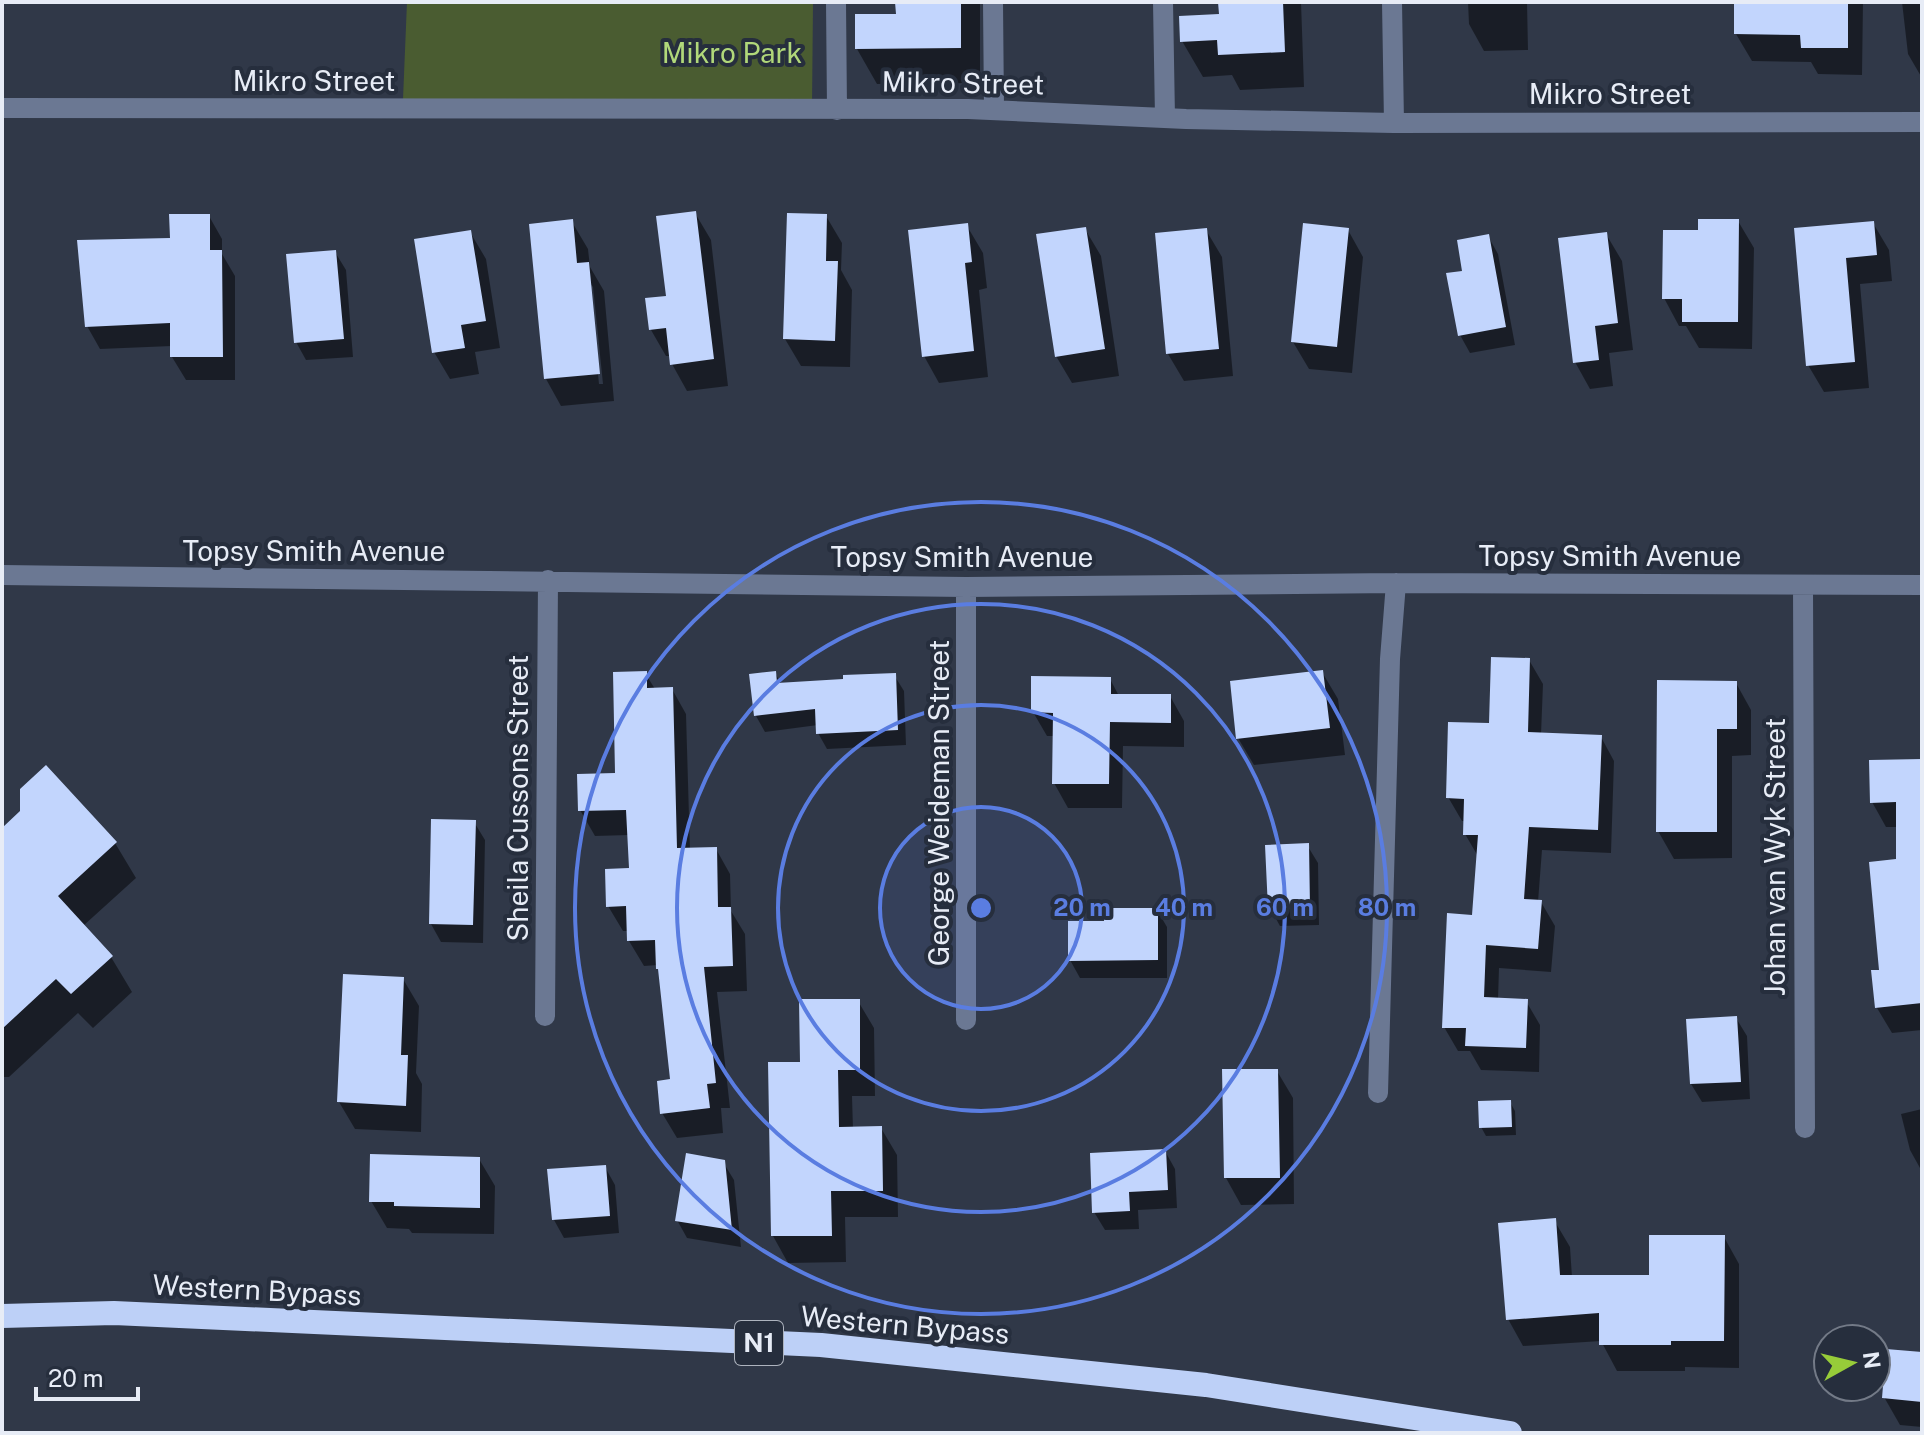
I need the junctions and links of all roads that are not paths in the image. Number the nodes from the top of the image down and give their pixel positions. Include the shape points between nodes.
1 (836, 2) edge
2 (993, 2) edge
3 (1163, 2) edge
4 (1392, 2) edge
5 (2, 108) edge
6 (837, 110) junction
7 (994, 110) junction
8 (1165, 118) junction
9 (1922, 122) edge
10 (1394, 123) junction
11 (2, 575) edge
12 (548, 580) junction
13 (1396, 583) junction
14 (1922, 585) edge
15 (1803, 586) junction
16 (966, 587) junction
17 (545, 1016) dead end
18 (966, 1020) dead end
19 (1378, 1093) dead end
20 (1805, 1128) dead end
21 (2, 1316) edge
22 (1510, 1433) edge

1 - 6 street
2 - 7 street
3 - 8 street
4 - 10 street
5 - 6 street, Mikro Street
6 - 7 street, Mikro Street
7 - 8 street, Mikro Street
8 - 10 street, Mikro Street
9 - 10 street, Mikro Street
11 - 12 street, Topsy Smith Avenue
12 - 16 street, Topsy Smith Avenue
12 - 17 street, Sheila Cussons Street
13 - 15 street, Topsy Smith Avenue
13 - 16 street, Topsy Smith Avenue
13 - 19 street
14 - 15 street, Topsy Smith Avenue
15 - 20 street, Johan van Wyk Street
16 - 18 street, George Weideman Street
21 - 22 highway, Western Bypass / N1 via 114,1313 821,1345 1206,1385

